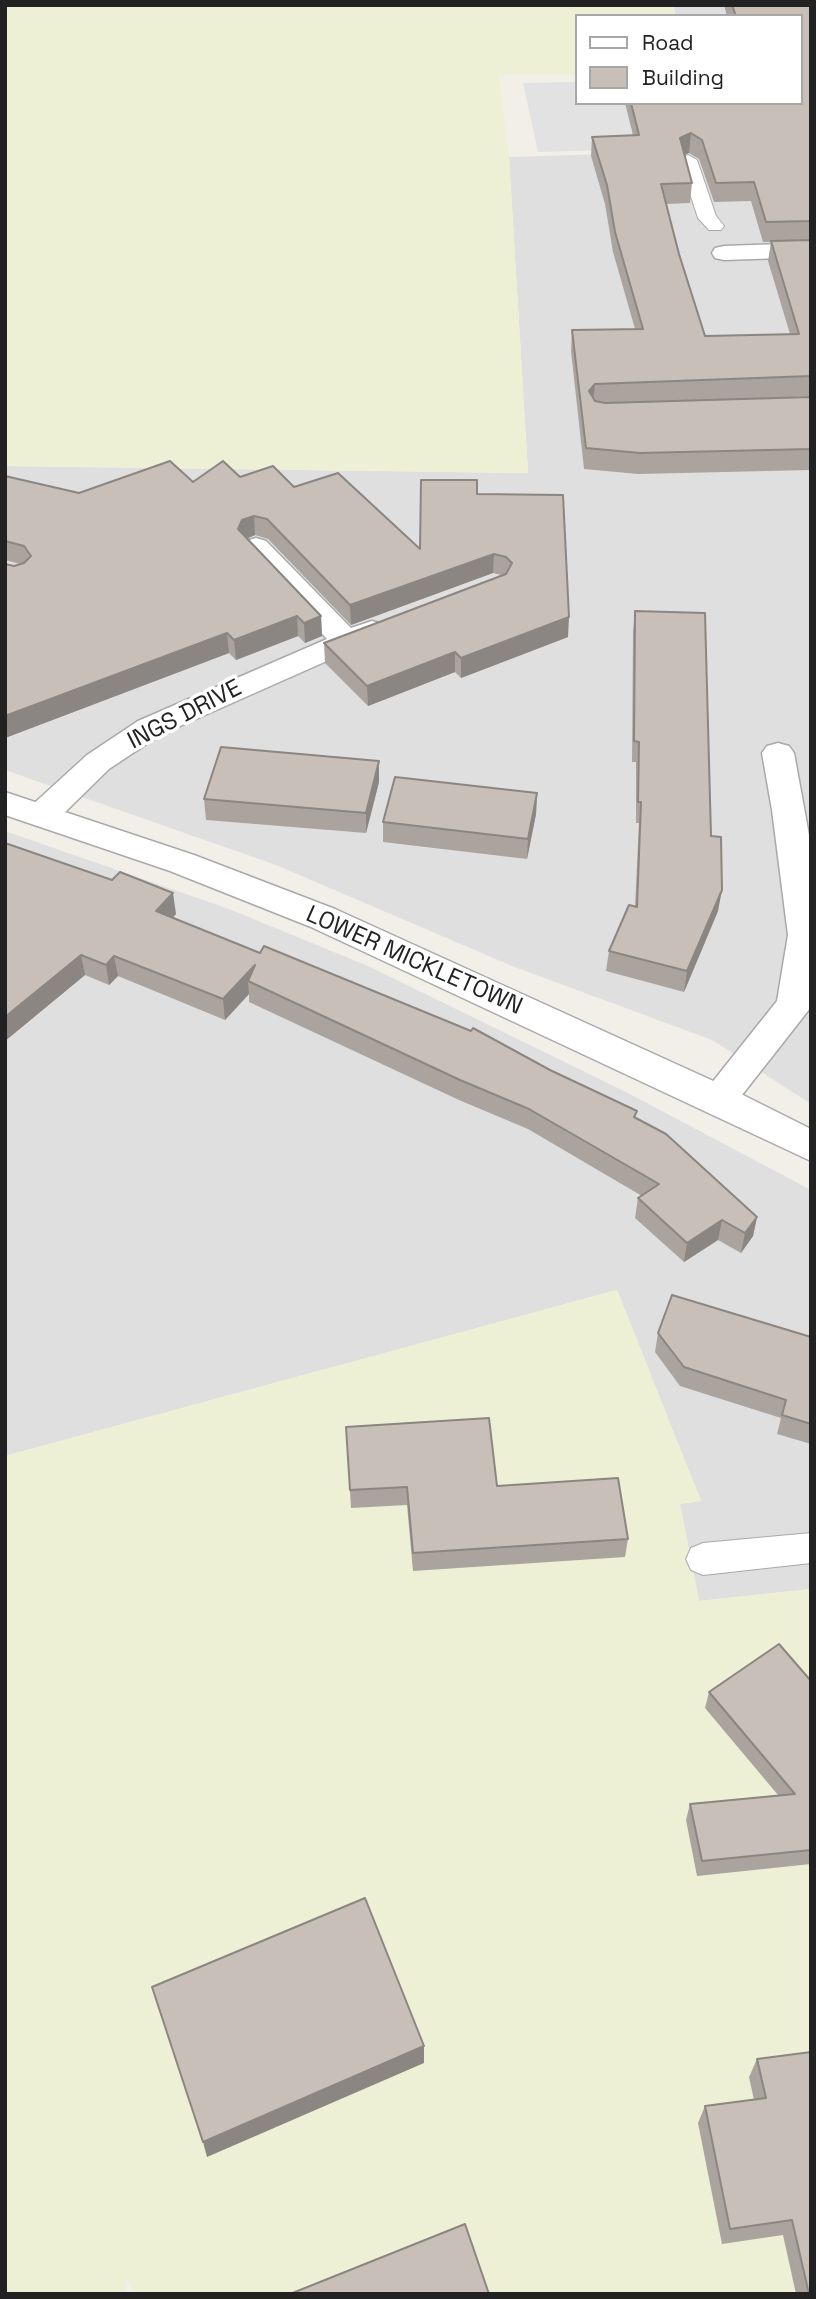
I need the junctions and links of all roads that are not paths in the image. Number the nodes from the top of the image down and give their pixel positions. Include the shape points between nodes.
1 (688, 160) edge
2 (715, 226) joint
3 (811, 250) edge
4 (256, 547) edge
5 (395, 622) edge
6 (345, 640) junction
7 (778, 753) dead end
8 (5, 803) edge
9 (800, 810) edge
10 (42, 816) junction
11 (718, 1099) junction
12 (811, 1146) edge
13 (811, 1548) edge
14 (703, 1559) dead end

1 - 2 lane via 707,218
2 - 3 street via 728,263
4 - 6 street
5 - 6 street, INGS DRIVE
6 - 10 street, INGS DRIVE via 149,728 98,762
7 - 9 street
8 - 10 street, LOWER MICKLETOWN
9 - 11 street via 806,935 794,1004
10 - 11 street, LOWER MICKLETOWN via 323,918
11 - 12 street, LOWER MICKLETOWN
13 - 14 lane

